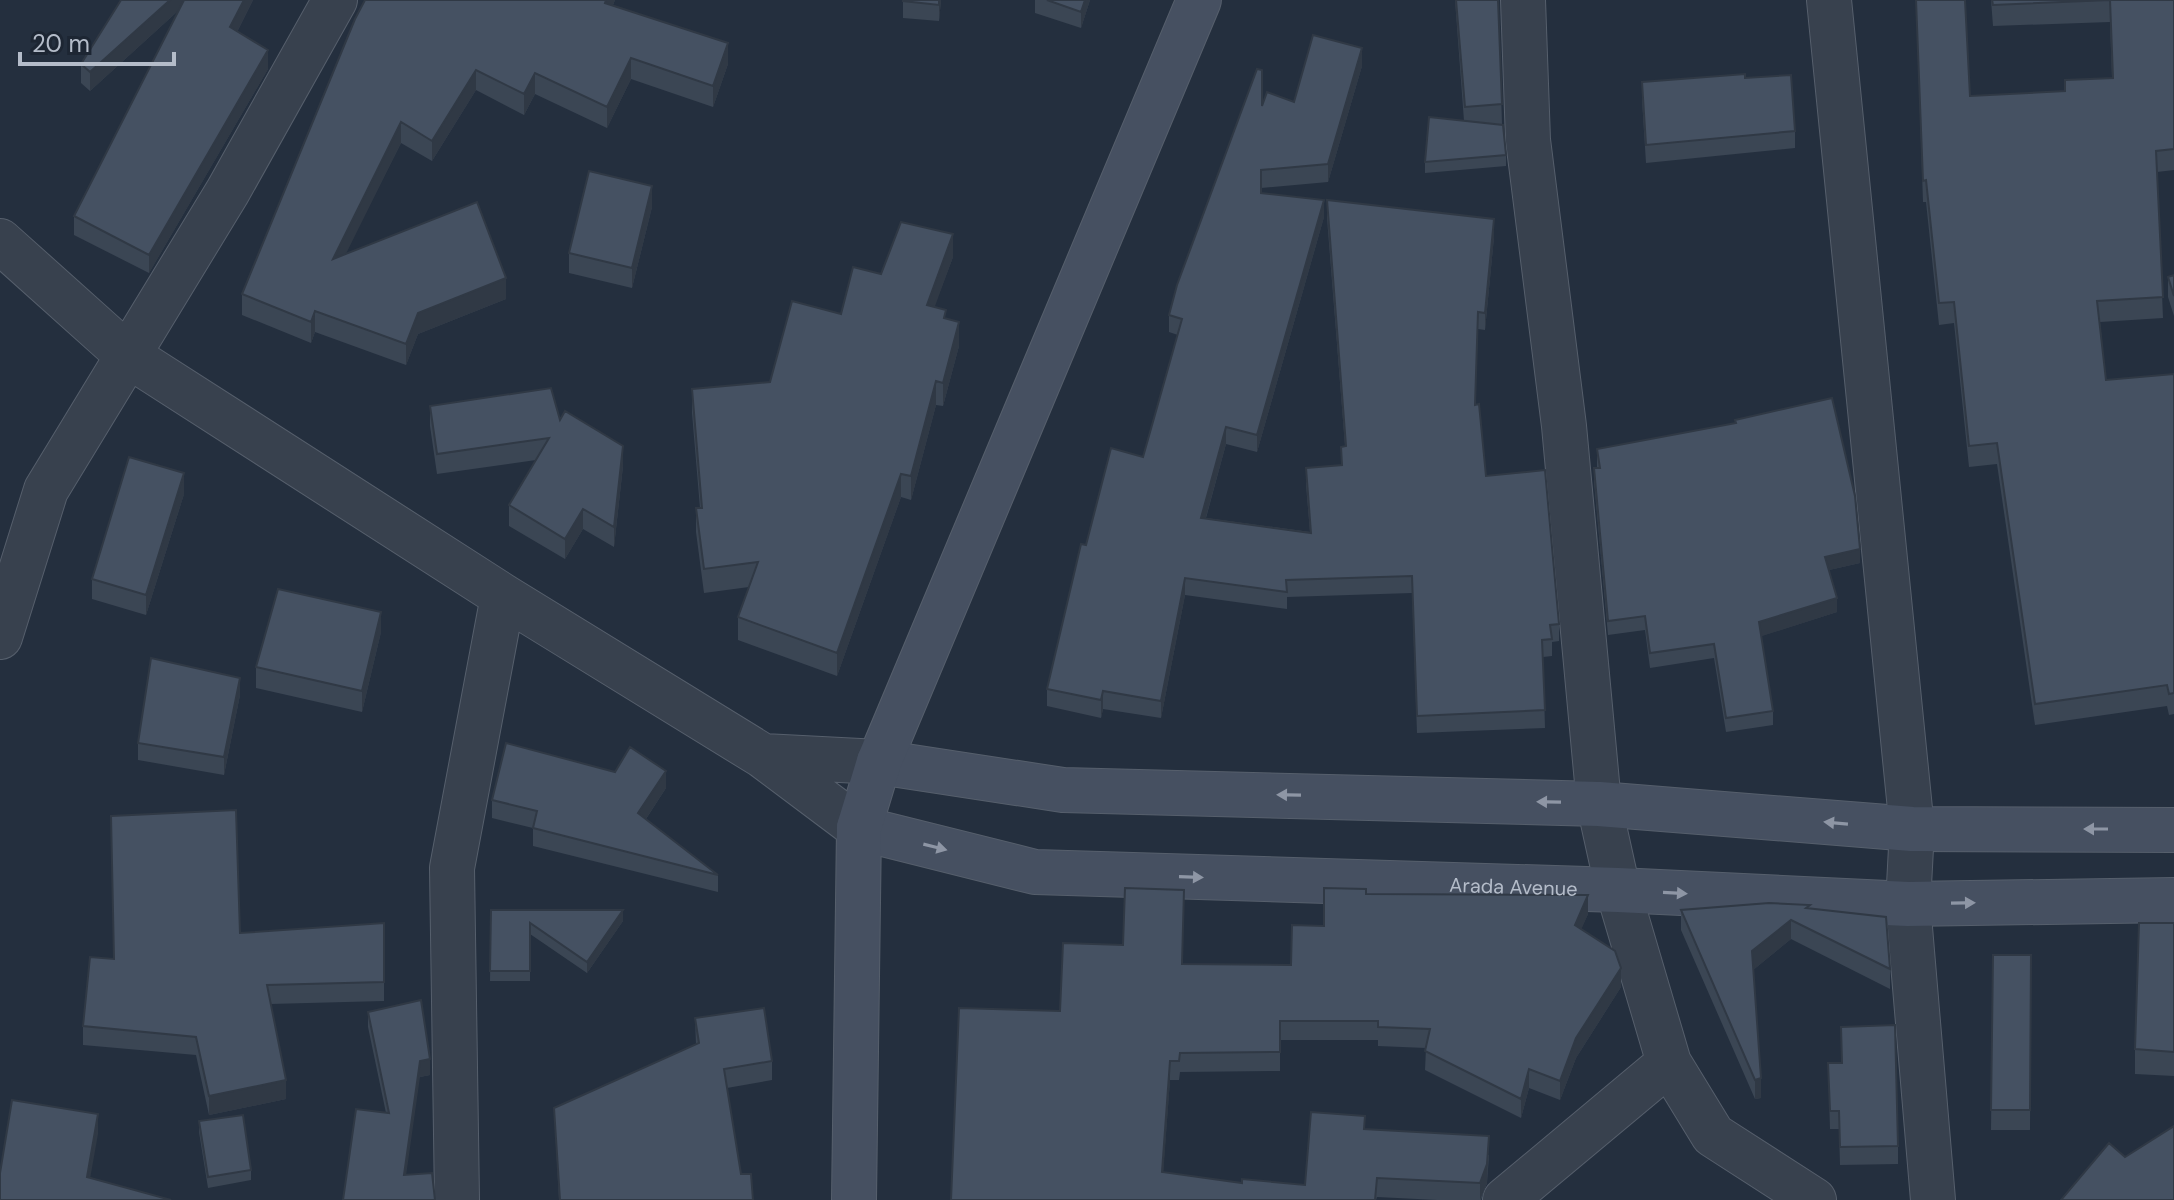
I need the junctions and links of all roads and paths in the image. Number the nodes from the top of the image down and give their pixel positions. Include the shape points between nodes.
1 (335, 0) edge
2 (1199, 0) edge
3 (1523, 0) edge
4 (1829, 0) edge
5 (0, 241) edge
6 (126, 354) junction
7 (503, 596) junction
8 (0, 637) edge
9 (763, 756) junction
10 (879, 762) junction
11 (1599, 804) junction
12 (859, 828) junction
13 (1912, 829) junction
14 (2174, 830) edge
15 (1618, 890) junction
16 (2174, 900) edge
17 (1908, 904) junction
18 (1669, 1063) junction
19 (457, 1200) edge
20 (854, 1200) edge
21 (1505, 1200) edge
22 (1814, 1200) edge
23 (1933, 1200) edge

1 - 6 street via 228,191
2 - 10 main road
3 - 11 street via 1528,140 1564,426
4 - 13 street
5 - 6 street
6 - 7 street
6 - 8 street via 46,490
7 - 9 street
7 - 19 street via 452,868
9 - 10 street
9 - 12 street
11 -> 10 main road via 1063,790
10 - 12 main road
13 -> 11 main road
11 - 15 street
12 -> 15 main road, Arada Avenue via 1035,872
12 - 20 main road
14 -> 13 main road
13 - 17 street
15 -> 17 main road, Arada Avenue
15 - 18 street
17 -> 16 main road, Arada Avenue
17 - 23 street
18 - 21 street
18 - 22 street via 1713,1135

